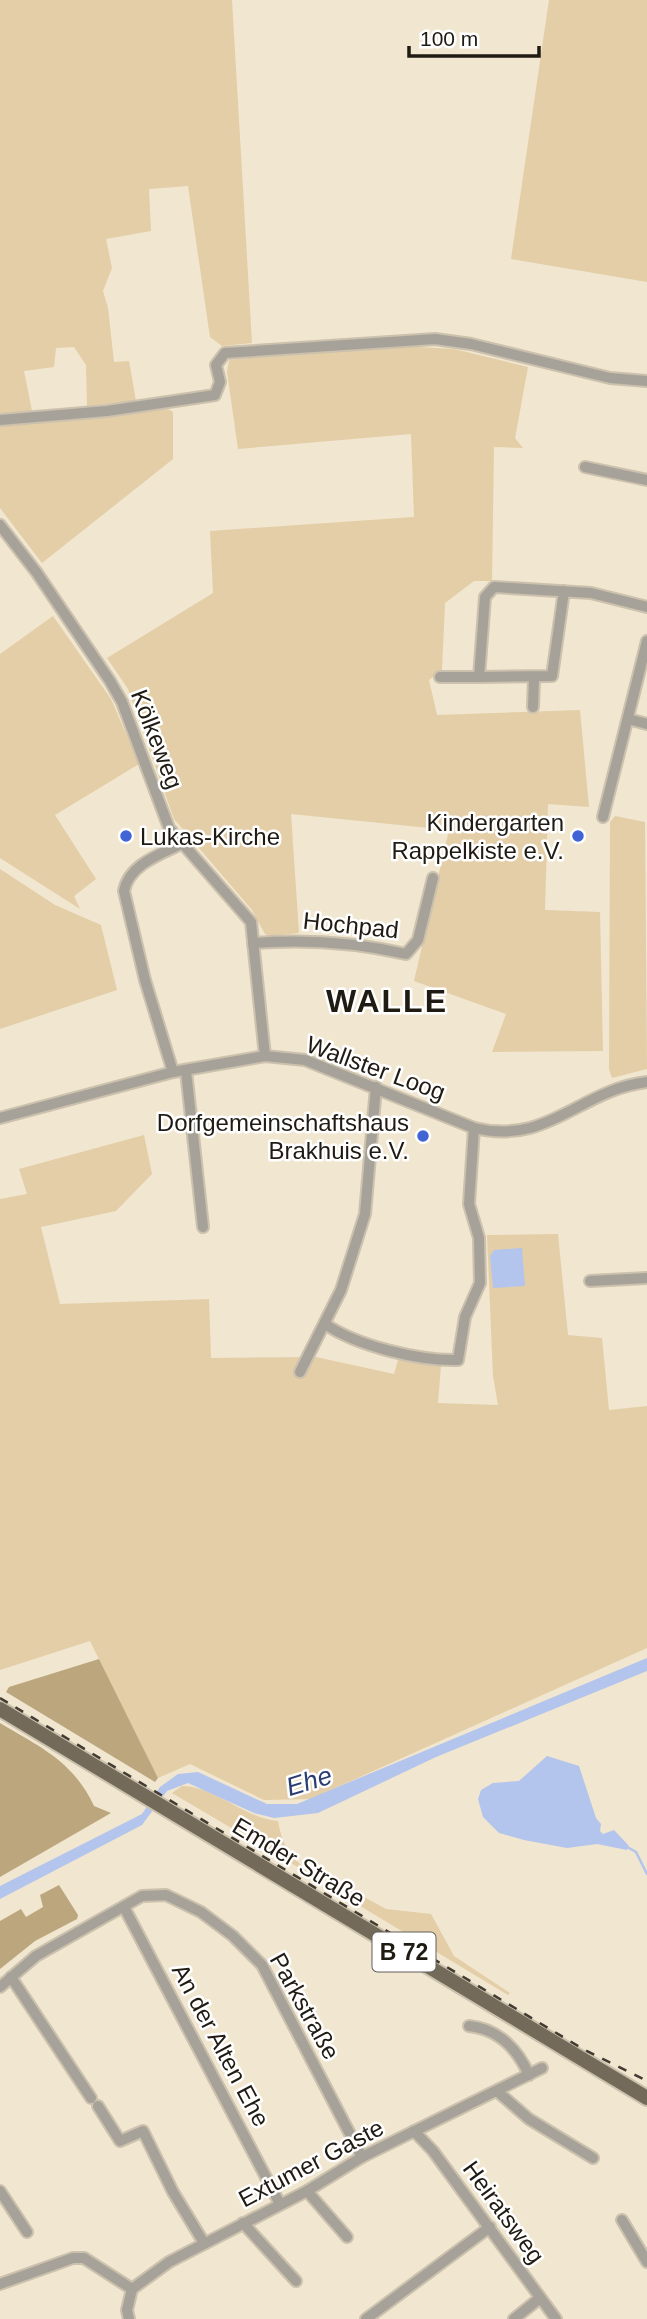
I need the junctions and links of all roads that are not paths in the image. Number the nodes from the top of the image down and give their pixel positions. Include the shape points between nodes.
1 (647, 381) edge
2 (0, 420) edge
3 (585, 467) dead end
4 (647, 480) edge
5 (0, 525) edge
6 (564, 591) junction
7 (647, 607) edge
8 (647, 641) edge
9 (440, 677) dead end
10 (479, 677) junction
11 (534, 679) junction
12 (533, 706) dead end
13 (628, 719) junction
14 (647, 724) edge
15 (603, 817) dead end
16 (183, 843) junction
17 (433, 878) dead end
18 (253, 943) junction
19 (265, 1056) junction
20 (173, 1072) junction
21 (186, 1072) junction
22 (647, 1082) edge
23 (376, 1087) junction
24 (0, 1118) edge
25 (474, 1128) junction
26 (203, 1227) dead end
27 (647, 1278) edge
28 (590, 1281) dead end
29 (325, 1324) junction
30 (300, 1372) dead end
31 (0, 1709) edge
32 (124, 1907) junction
33 (11, 1977) junction
34 (0, 1987) edge
35 (469, 2026) dead end
36 (542, 2068) dead end
37 (529, 2075) junction
38 (498, 2092) junction
39 (647, 2098) edge
40 (414, 2131) junction
41 (362, 2158) junction
42 (593, 2158) dead end
43 (0, 2191) edge
44 (307, 2191) junction
45 (280, 2204) junction
46 (622, 2220) dead end
47 (243, 2223) junction
48 (490, 2227) junction
49 (27, 2232) dead end
50 (347, 2237) dead end
51 (204, 2243) junction
52 (647, 2262) edge
53 (296, 2281) dead end
54 (0, 2284) edge
55 (132, 2289) junction
56 (540, 2298) junction
57 (129, 2319) edge
58 (366, 2319) edge
59 (514, 2319) edge
60 (556, 2319) edge

1 - 2 street via 575,370 471,344 403,339 225,353 216,365 220,382 215,394 107,411
3 - 4 street
5 - 16 street, Kölkeweg via 110,681 169,828
6 - 7 street
6 - 10 street via 499,586 486,593
6 - 11 street via 554,673 550,678
8 - 13 street
9 - 10 street
10 - 11 street
11 - 12 street
13 - 14 street
13 - 15 street
16 - 18 street, Kölkeweg via 251,922
16 - 20 street via 145,862 128,876 124,891
17 - 18 street, Hochpad via 418,940 406,954 366,944 304,939
18 - 19 street, Kölkeweg
19 - 21 street, Wallster Loog
19 - 23 street, Wallster Loog via 304,1060
20 - 21 street, Wallster Loog
20 - 24 street, Wallster Loog
21 - 26 street
22 - 25 street, Wallster Loog via 600,1096 535,1129 495,1133
23 - 25 street, Wallster Loog
23 - 29 street via 365,1214
25 - 29 street via 469,1204 479,1238 480,1283 465,1317 458,1360 393,1353 351,1339
27 - 28 street
29 - 30 street
31 - 39 main road, Emder Straße / B 72
32 - 33 street, Parkstraße via 36,1956
32 - 41 street, Parkstraße via 142,1896 166,1895 201,1912 262,1965
32 - 45 street, An der Alten Ehe
33 - 34 street, Parkstraße
33 - 51 street via 120,2141 143,2132
35 - 37 street via 480,2027 518,2050
36 - 37 street, Extumer Gaste
37 - 38 street, Extumer Gaste
38 - 40 street, Extumer Gaste
38 - 42 street via 529,2119
40 - 41 street, Extumer Gaste
40 - 48 street, Heiratsweg
41 - 44 street, Extumer Gaste
43 - 49 street
44 - 45 street, Extumer Gaste
44 - 50 street
45 - 47 street, Extumer Gaste
46 - 52 street
47 - 51 street, Extumer Gaste
47 - 53 street
48 - 56 street, Heiratsweg
48 - 58 street
51 - 55 street, Extumer Gaste
54 - 55 street via 83,2258
55 - 57 street
56 - 59 street
56 - 60 street, Heiratsweg

